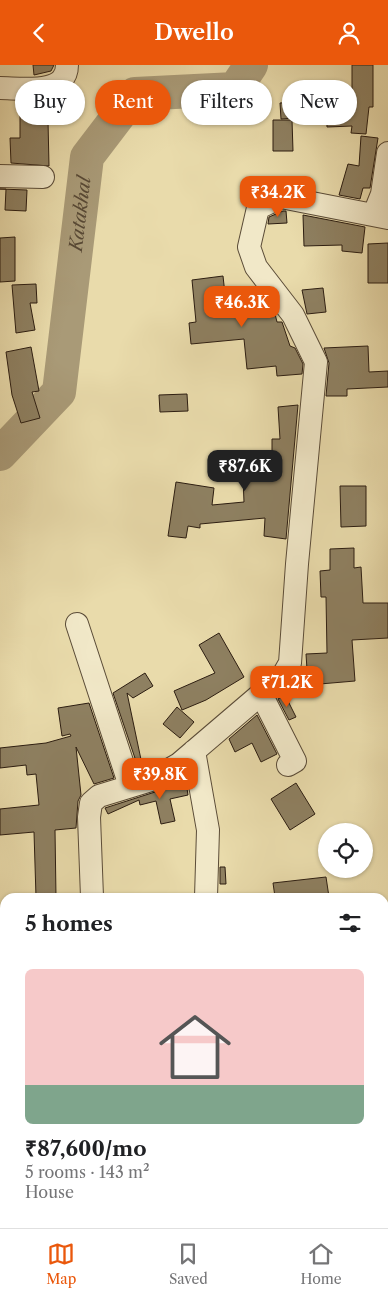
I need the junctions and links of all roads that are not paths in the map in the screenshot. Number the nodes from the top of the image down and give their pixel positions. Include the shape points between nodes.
1 (67, 65) edge
2 (0, 88) edge
3 (388, 153) edge
4 (0, 175) edge
5 (43, 177) dead end
6 (381, 216) edge
7 (77, 624) dead end
8 (261, 694) junction
9 (194, 751) junction
10 (288, 765) dead end
11 (130, 787) junction
12 (92, 893) edge
13 (206, 893) edge

1 - 2 street via 62,81 53,86
3 - 6 street
4 - 5 street
6 - 8 street via 281,197 258,208 249,247 256,267 293,315 316,362 290,663 278,684
7 - 11 street
8 - 9 street
8 - 10 street via 295,761
9 - 11 street via 150,780
9 - 13 street via 208,830
11 - 12 street via 100,796 92,803 89,817

